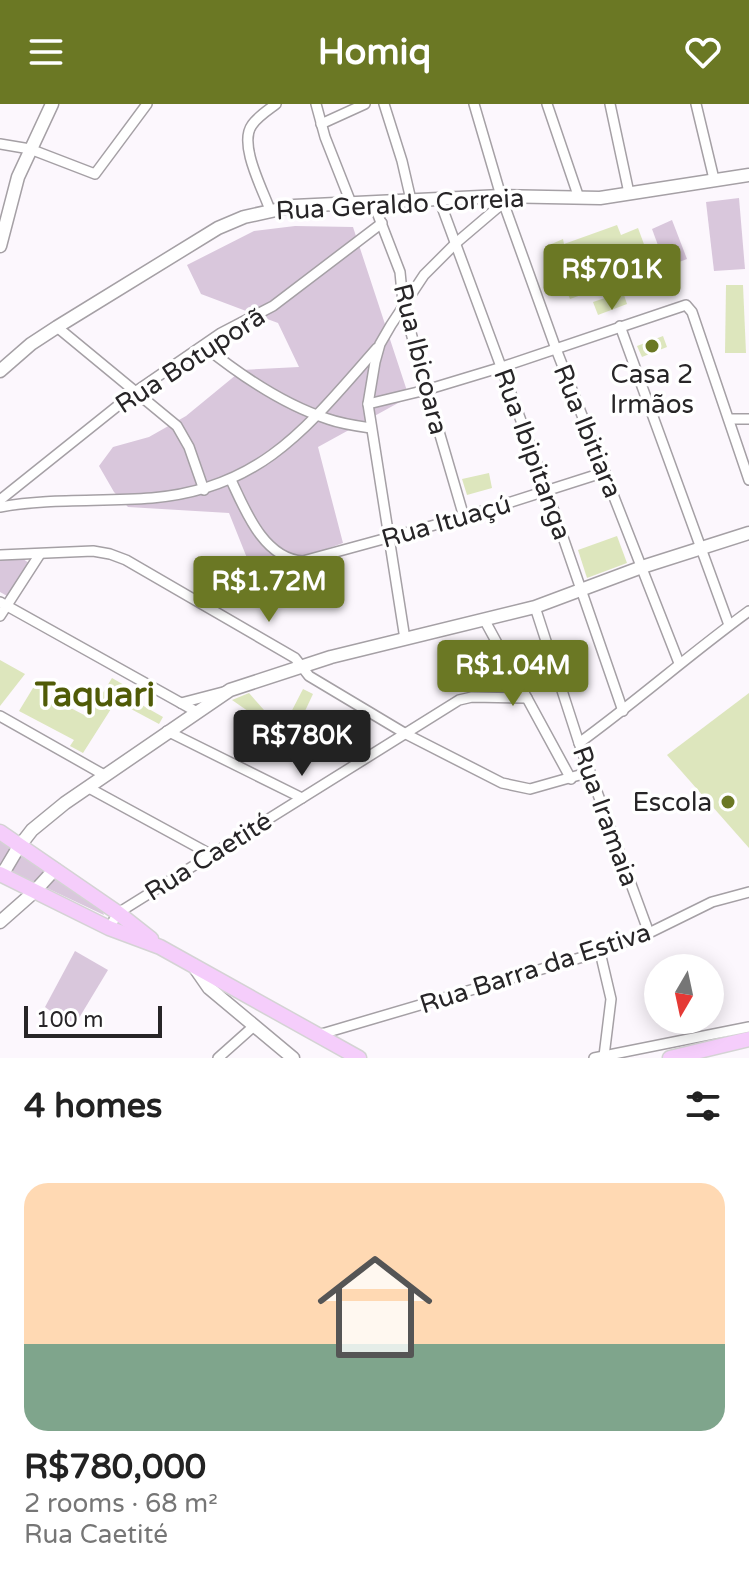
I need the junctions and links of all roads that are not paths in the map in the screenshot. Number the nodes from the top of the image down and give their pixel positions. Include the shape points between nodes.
1 (52, 104) edge
2 (147, 104) edge
3 (316, 104) edge
4 (365, 104) edge
5 (384, 104) edge
6 (474, 104) edge
7 (547, 104) edge
8 (610, 104) edge
9 (696, 104) edge
10 (269, 106) edge
11 (321, 124) junction
12 (0, 144) edge
13 (30, 149) junction
14 (749, 175) edge
15 (714, 179) junction
16 (629, 193) junction
17 (579, 198) junction
18 (439, 199) junction
19 (411, 200) junction
20 (502, 200) junction
21 (373, 202) junction
22 (351, 203) junction
23 (270, 210) junction
24 (382, 223) junction
25 (1, 242) edge
26 (456, 243) junction
27 (403, 303) junction
28 (620, 326) junction
29 (57, 327) junction
30 (380, 344) junction
31 (204, 346) junction
32 (556, 349) junction
33 (502, 367) junction
34 (0, 371) edge
35 (426, 390) junction
36 (135, 392) junction
37 (368, 404) junction
38 (317, 416) junction
39 (730, 419) junction
40 (749, 419) edge
41 (371, 428) junction
42 (605, 472) junction
43 (231, 480) junction
44 (749, 480) edge
45 (204, 490) junction
46 (547, 491) junction
47 (0, 500) edge
48 (0, 507) edge
49 (464, 517) junction
50 (749, 533) edge
51 (389, 538) junction
52 (702, 549) junction
53 (40, 554) junction
54 (0, 555) edge
55 (642, 567) junction
56 (581, 589) junction
57 (3, 604) edge
58 (535, 607) junction
59 (749, 611) edge
60 (0, 616) edge
61 (485, 621) junction
62 (729, 625) junction
63 (405, 639) junction
64 (679, 663) junction
65 (302, 666) junction
66 (230, 690) junction
67 (527, 698) junction
68 (181, 703) junction
69 (623, 711) junction
70 (197, 712) junction
71 (0, 716) edge
72 (167, 731) junction
73 (406, 734) junction
74 (579, 743) junction
75 (590, 772) junction
76 (106, 776) junction
77 (571, 779) junction
78 (89, 788) junction
79 (302, 798) junction
80 (0, 832) edge
81 (20, 844) junction
82 (210, 854) junction
83 (55, 869) junction
84 (1, 874) edge
85 (34, 892) junction
86 (749, 892) edge
87 (118, 913) junction
88 (0, 922) edge
89 (109, 928) junction
90 (649, 933) junction
91 (160, 947) junction
92 (600, 952) junction
93 (193, 965) junction
94 (255, 1025) junction
95 (749, 1027) edge
96 (318, 1035) junction
97 (749, 1039) edge
98 (599, 1057) edge
99 (218, 1058) edge
100 (293, 1058) edge
101 (359, 1058) edge
102 (670, 1058) edge

1 - 13 street
2 - 13 street via 95,174
3 - 11 street
4 - 11 street
5 - 19 street
6 - 20 street, Rua Ibitiara
7 - 17 street
8 - 16 street
9 - 15 street
10 - 23 street via 253,122 247,139
11 - 22 street
12 - 13 street
13 - 25 street
14 - 15 street, Rua Geraldo Correia
15 - 16 street, Rua Geraldo Correia
16 - 17 street, Rua Geraldo Correia
17 - 20 street, Rua Geraldo Correia
18 - 19 street, Rua Geraldo Correia
18 - 20 street, Rua Geraldo Correia
18 - 26 street, Rua Ibipitanga
19 - 21 street, Rua Geraldo Correia
20 - 26 street
20 - 32 street, Rua Ibitiara
21 - 22 street, Rua Geraldo Correia
21 - 24 street, Rua Ibicoara
22 - 23 street, Rua Geraldo Correia
23 - 29 street, Rua Geraldo Correia via 218,228
24 - 27 street, Rua Ibicoara via 400,272
24 - 31 street, Rua Botuporã via 273,306
26 - 27 street
26 - 33 street, Rua Ibipitanga
27 - 30 street
27 - 35 street, Rua Ibicoara
28 - 32 street
28 - 39 street via 678,306 690,307
28 - 52 street
29 - 34 street, Rua Geraldo Correia
29 - 36 street
30 - 37 street
30 - 38 street
31 - 36 street, Rua Botuporã
31 - 38 street
32 - 33 street
32 - 42 street, Rua Ibitiara
33 - 35 street
33 - 46 street, Rua Ibipitanga
35 - 37 street
35 - 49 street, Rua Ibicoara
36 - 45 street via 177,426
36 - 47 street, Rua Botuporã
37 - 41 street
38 - 41 street
38 - 43 street via 277,453
39 - 40 street
39 - 44 street
41 - 51 street
42 - 46 street, Rua Ituaçú
42 - 55 street, Rua Ibitiara
43 - 45 street
43 - 51 street, Rua Ituaçú via 257,530 288,558 310,560
45 - 48 street
46 - 49 street, Rua Ituaçú
46 - 56 street, Rua Ibipitanga
49 - 51 street, Rua Ituaçú
50 - 52 street
51 - 63 street
52 - 55 street
52 - 62 street
53 - 54 street
53 - 57 street
53 - 65 street via 93,551 126,560
55 - 56 street
55 - 64 street, Rua Ibitiara
56 - 58 street
56 - 69 street, Rua Ibipitanga
57 - 60 street
57 - 68 street
58 - 61 street
58 - 74 street, Rua Iramaia
59 - 62 street
61 - 63 street
61 - 67 street
62 - 64 street
63 - 65 street
64 - 69 street
65 - 66 street
65 - 73 street via 309,676
66 - 68 street
66 - 70 street
67 - 73 street, Rua Caetité via 459,700
67 - 77 street
68 - 70 street
69 - 74 street
70 - 72 street
71 - 76 street
72 - 76 street
72 - 79 street
73 - 77 street via 514,788
73 - 79 street, Rua Caetité
74 - 75 street, Rua Iramaia
75 - 77 street
75 - 90 street, Rua Iramaia
76 - 78 street
78 - 81 street
78 - 82 street
79 - 82 street, Rua Caetité
80 - 81 main road
81 - 83 main road
81 - 84 street
82 - 87 street, Rua Caetité
83 - 85 street
83 - 87 main road
84 - 85 main road
85 - 88 street
85 - 89 main road
86 - 90 street, Rua Barra da Estiva via 712,902
87 - 89 street, Rua Caetité
87 - 91 main road
89 - 91 main road
90 - 92 street, Rua Barra da Estiva
91 - 93 main road
92 - 96 street, Rua Barra da Estiva
92 - 98 street via 611,999
93 - 94 street via 209,988
93 - 96 main road
94 - 99 street
94 - 100 street
95 - 98 street
96 - 101 main road
97 - 102 main road

